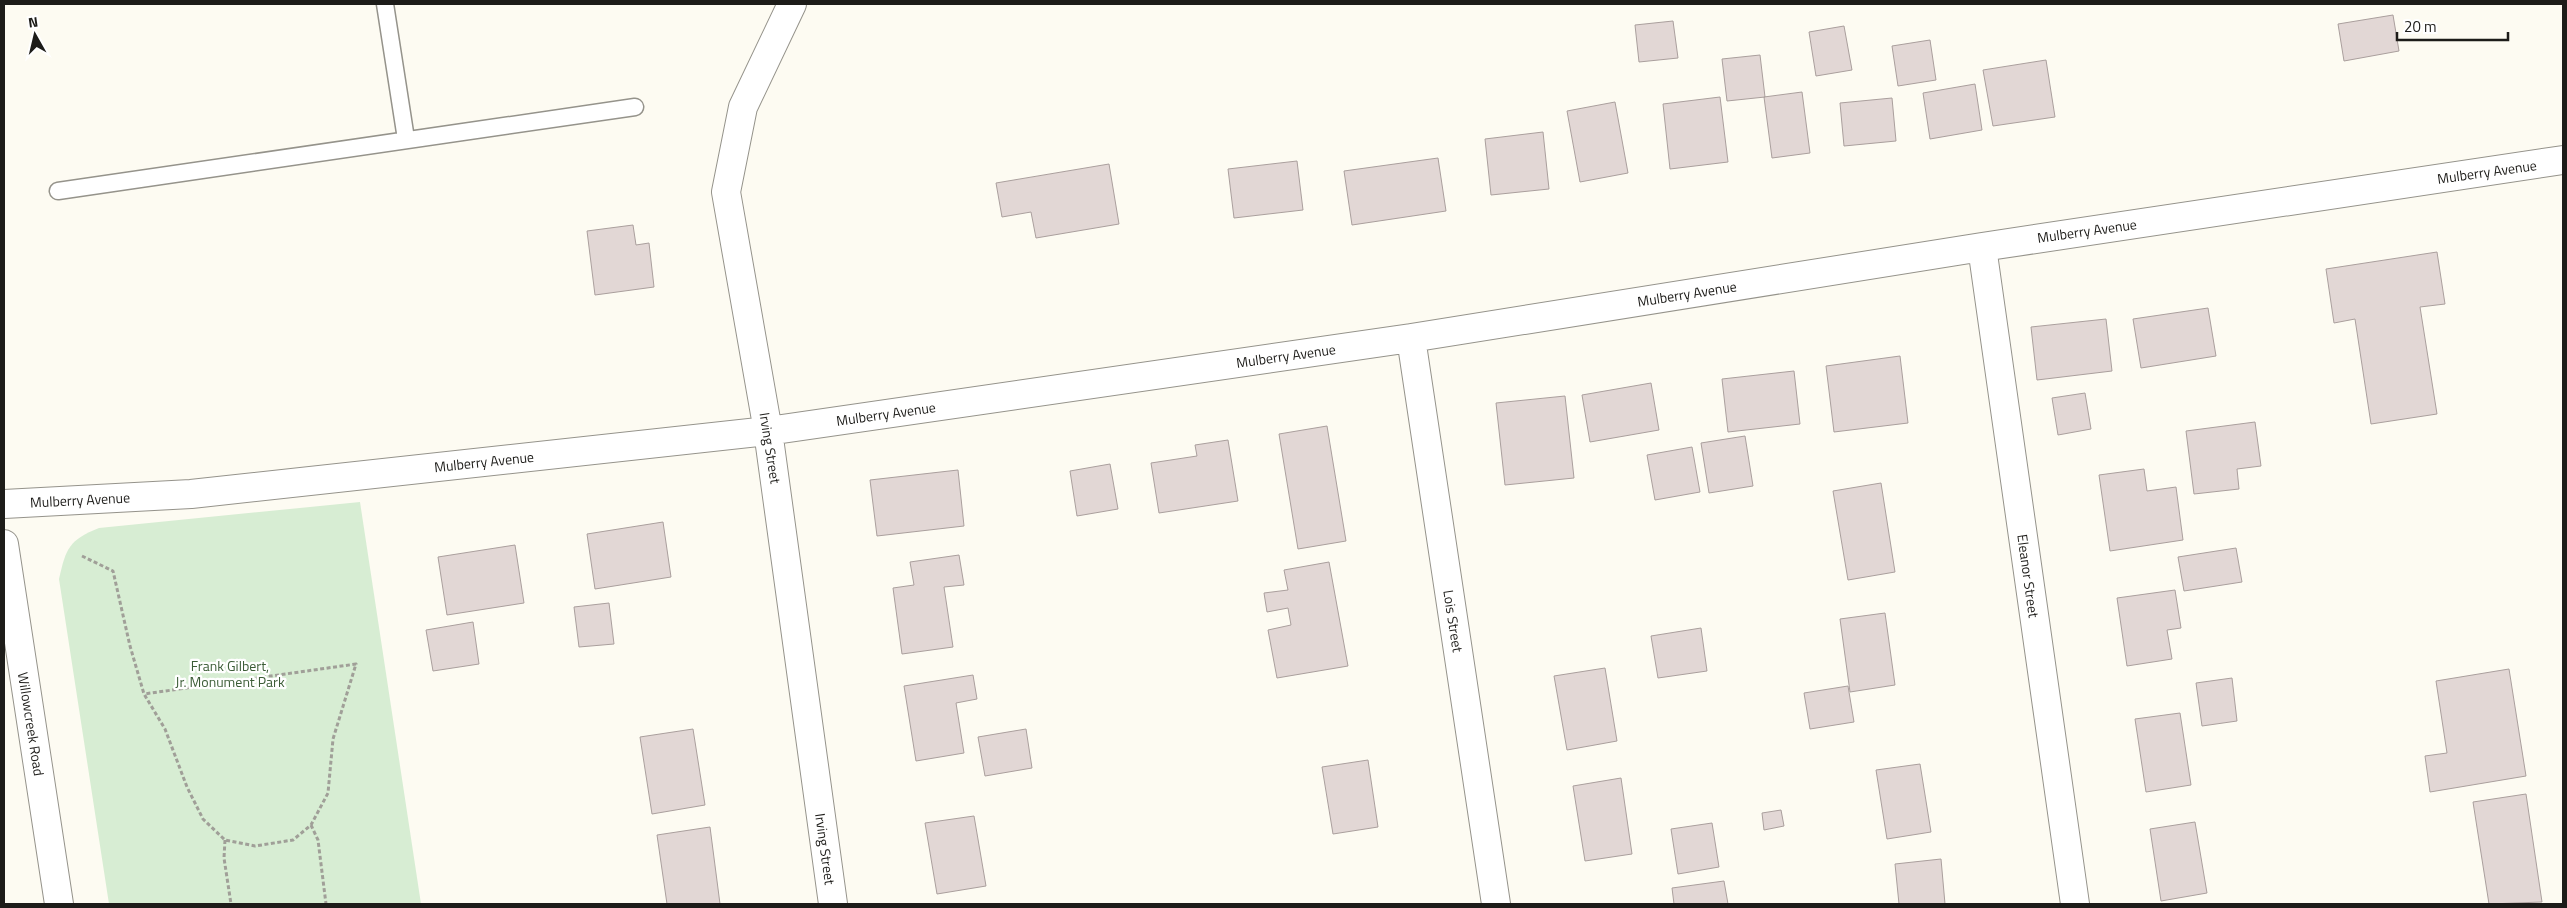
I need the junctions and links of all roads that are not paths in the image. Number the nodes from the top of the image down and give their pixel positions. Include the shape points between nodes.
1 (385, 4) edge
2 (792, 4) edge
3 (635, 107) dead end
4 (406, 140) junction
5 (2563, 160) edge
6 (58, 191) dead end
7 (1982, 247) junction
8 (1411, 338) junction
9 (768, 431) junction
10 (4, 504) edge
11 (4, 544) edge
12 (59, 904) edge
13 (833, 904) edge
14 (1496, 904) edge
15 (2075, 904) edge

1 - 4 lane
2 - 9 street, Irving Street via 743,107 726,192
3 - 4 lane
4 - 6 lane
5 - 7 street, Mulberry Avenue
7 - 8 street, Mulberry Avenue
7 - 15 street, Eleanor Street
8 - 9 street, Mulberry Avenue
8 - 14 street, Lois Street
9 - 10 street, Mulberry Avenue via 191,494
9 - 13 street, Irving Street
11 - 12 street, Willowcreek Road

